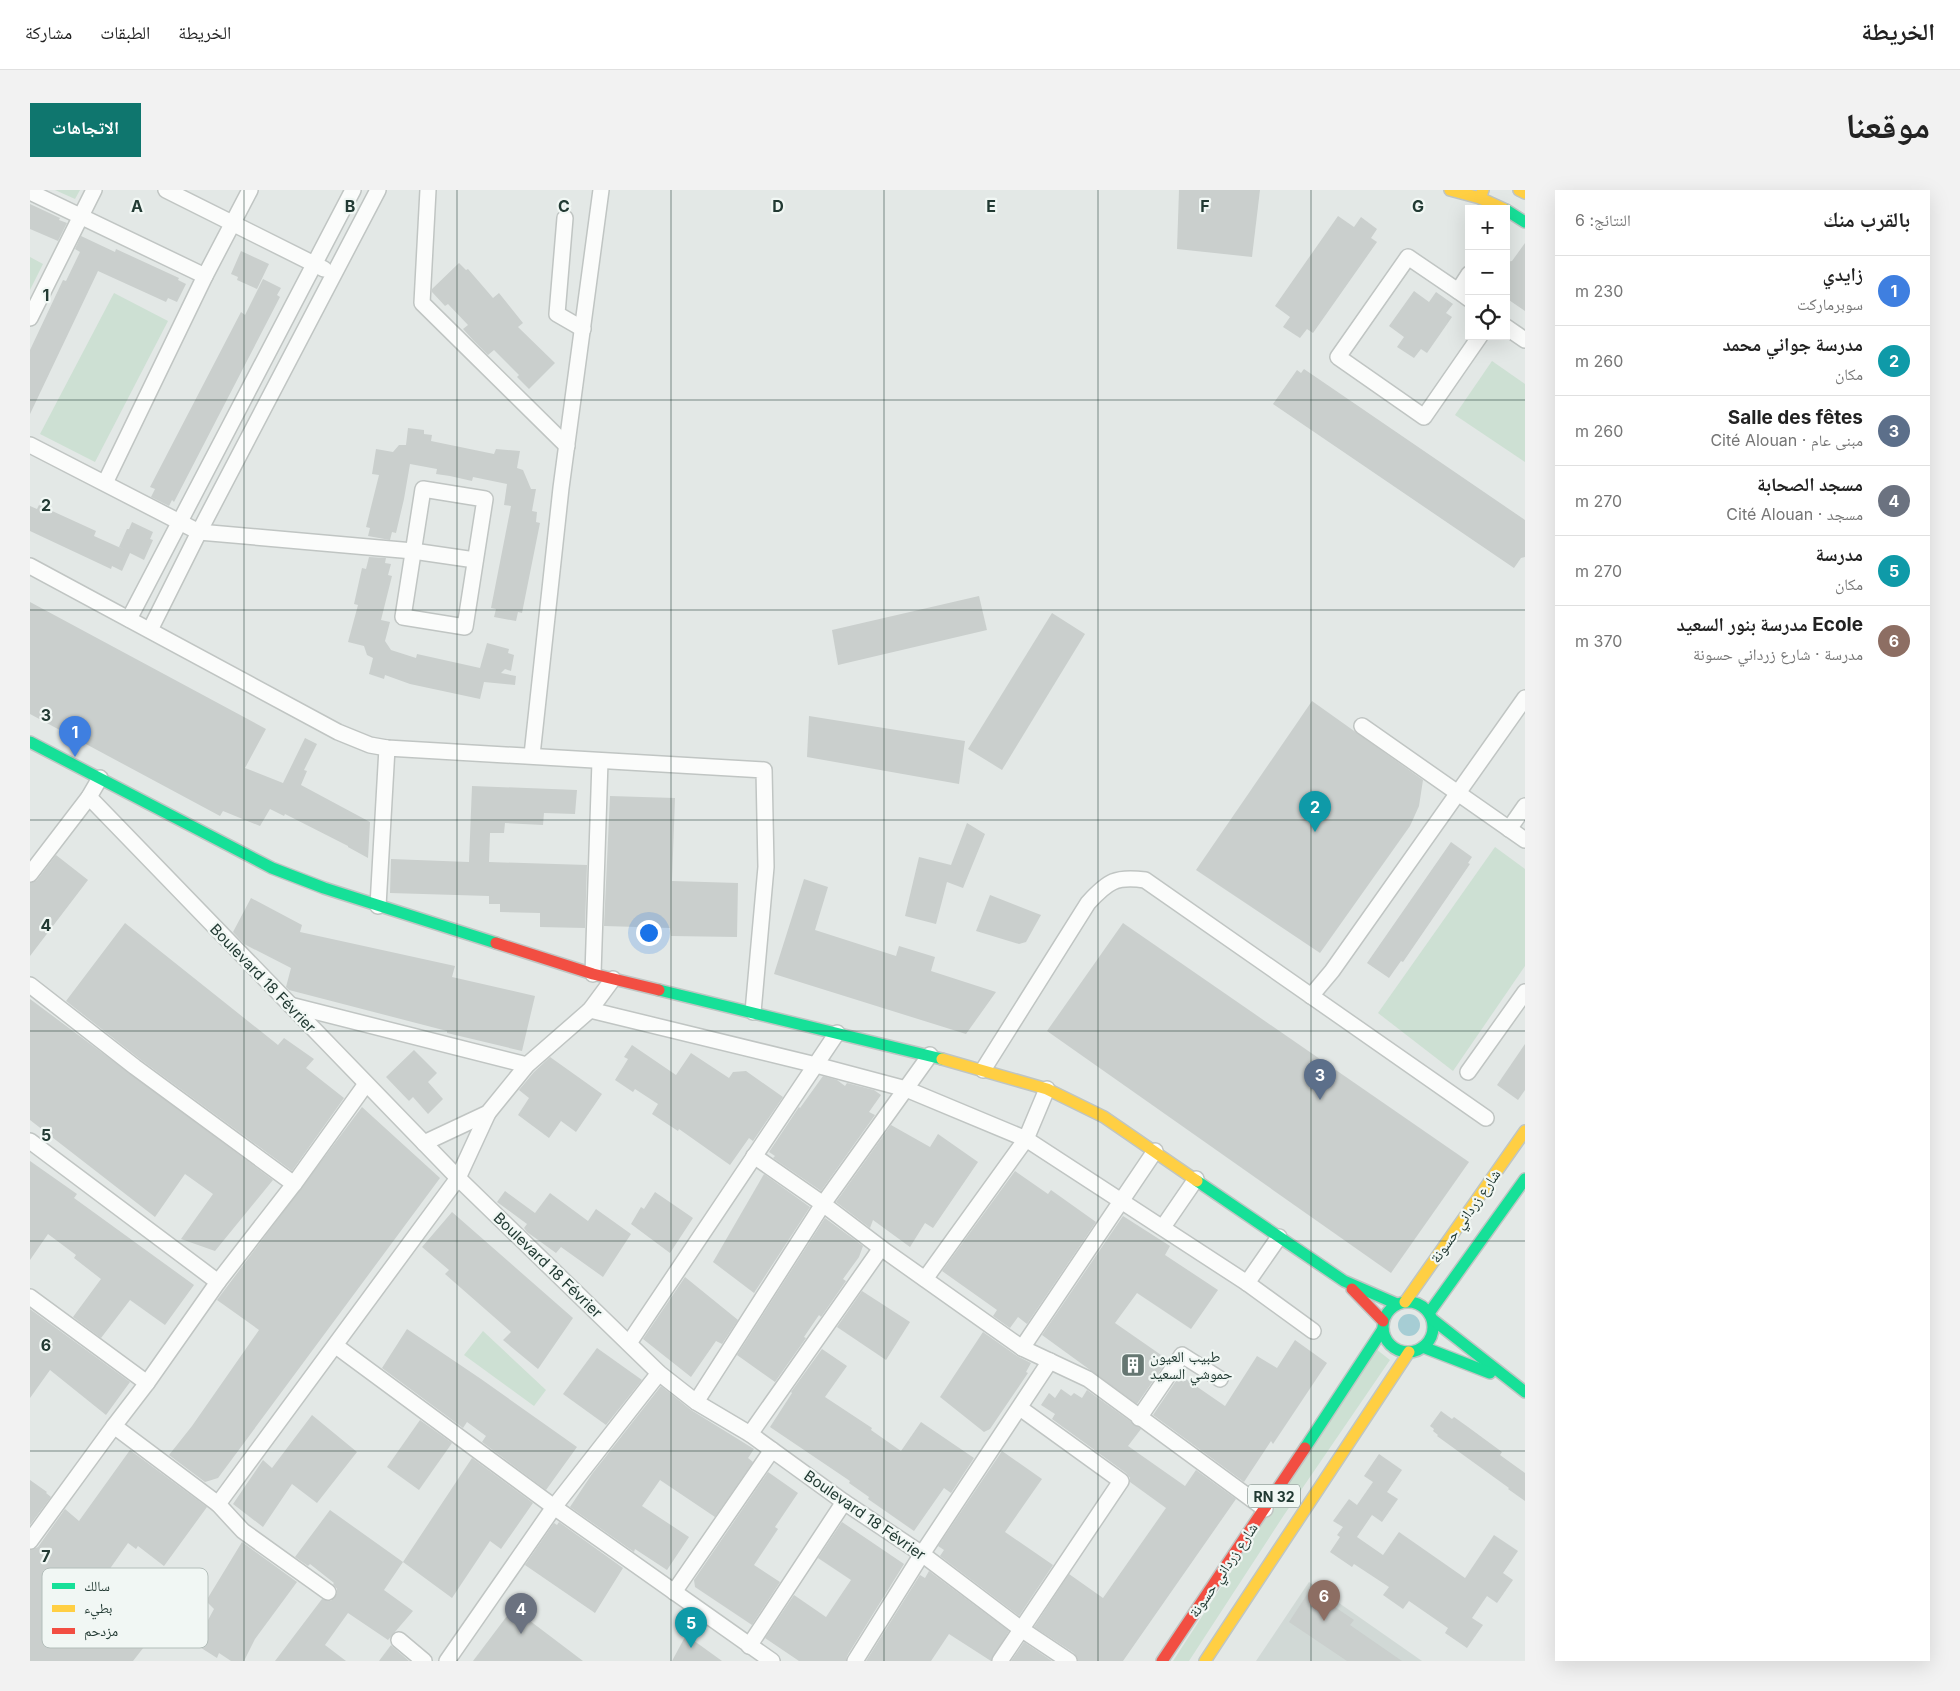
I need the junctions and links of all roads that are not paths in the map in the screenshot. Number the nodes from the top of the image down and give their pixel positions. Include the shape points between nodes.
1 (94, 190) edge
2 (166, 190) edge
3 (250, 190) edge
4 (353, 190) edge
5 (378, 190) edge
6 (428, 190) edge
7 (601, 190) edge
8 (1450, 190) edge
9 (1519, 190) edge
10 (30, 192) edge
11 (1525, 193) edge
12 (1482, 194) edge
13 (1497, 205) edge
14 (1510, 214) edge
15 (80, 217) junction
16 (565, 218) dead end
17 (1525, 222) edge
18 (233, 223) junction
19 (315, 265) junction
20 (334, 274) junction
21 (205, 276) junction
22 (1463, 295) edge
23 (30, 318) edge
24 (583, 328) junction
25 (1510, 330) edge
26 (1477, 340) edge
27 (1525, 340) edge
28 (30, 445) edge
29 (567, 446) junction
30 (105, 484) junction
31 (180, 523) junction
32 (199, 532) junction
33 (413, 551) junction
34 (475, 560) junction
35 (30, 566) edge
36 (129, 620) junction
37 (150, 630) junction
38 (1525, 698) edge
39 (1362, 726) dead end
40 (30, 742) edge
41 (387, 748) junction
42 (532, 755) junction
43 (600, 761) junction
44 (100, 778) junction
45 (1458, 792) junction
46 (89, 797) junction
47 (1525, 806) edge
48 (1509, 829) junction
49 (1525, 840) edge
50 (30, 874) edge
51 (378, 906) junction
52 (592, 974) junction
53 (613, 979) junction
54 (30, 985) edge
55 (1525, 992) edge
56 (1311, 996) junction
57 (288, 1005) junction
58 (590, 1010) junction
59 (753, 1012) junction
60 (837, 1033) junction
61 (930, 1055) junction
62 (527, 1065) junction
63 (816, 1065) junction
64 (983, 1070) junction
65 (1468, 1072) dead end
66 (366, 1084) junction
67 (906, 1089) junction
68 (1047, 1089) junction
69 (488, 1113) junction
70 (1486, 1118) dead end
71 (1525, 1131) edge
72 (1026, 1138) junction
73 (30, 1141) edge
74 (424, 1142) junction
75 (1155, 1151) junction
76 (754, 1156) junction
77 (458, 1178) junction
78 (1196, 1179) junction
79 (1525, 1179) edge
80 (294, 1184) junction
81 (1120, 1200) junction
82 (824, 1204) junction
83 (1163, 1227) junction
84 (1279, 1237) junction
85 (881, 1248) junction
86 (925, 1279) junction
87 (1344, 1281) junction
88 (218, 1282) junction
89 (1247, 1283) junction
90 (30, 1297) edge
91 (1401, 1303) junction
92 (1431, 1316) junction
93 (1383, 1325) junction
94 (1313, 1331) dead end
95 (629, 1342) junction
96 (336, 1346) junction
97 (1423, 1347) junction
98 (1022, 1348) junction
99 (1409, 1352) junction
100 (1050, 1361) junction
101 (659, 1373) junction
102 (1220, 1379) dead end
103 (1509, 1381) junction
104 (147, 1383) junction
105 (1525, 1392) edge
106 (696, 1402) junction
107 (1020, 1408) junction
108 (1139, 1418) junction
109 (114, 1426) junction
110 (750, 1434) junction
111 (772, 1450) junction
112 (844, 1502) junction
113 (218, 1504) junction
114 (554, 1507) junction
115 (1265, 1510) junction
116 (30, 1541) edge
117 (922, 1554) junction
118 (328, 1592) dead end
119 (674, 1592) junction
120 (1021, 1629) junction
121 (399, 1640) dead end
122 (749, 1646) junction
123 (424, 1661) edge
124 (447, 1661) edge
125 (772, 1661) edge
126 (855, 1661) edge
127 (1000, 1661) edge
128 (1069, 1661) edge
129 (1162, 1661) edge
130 (1205, 1661) edge

1 - 15 street
2 - 18 street
3 - 18 street
4 - 19 street
5 - 20 street
6 - 29 street via 422,303
7 - 24 street
8 - 12 main road
9 - 11 main road
10 - 15 street
12 - 13 main road
14 - 17 main road
15 - 21 street
15 - 23 street
16 - 24 street via 557,314
18 - 19 street
18 - 21 street
19 - 20 street
19 - 31 street
20 - 32 street
21 - 30 street
22 - 26 street via 1408,257 1338,357 1424,416
24 - 29 street
25 - 27 street
28 - 30 street
29 - 42 street
30 - 31 street
31 - 32 street
31 - 36 street
32 - 33 street
32 - 37 street
33 - 34 street
33 - 34 street via 423,489 485,499
33 - 34 street via 403,617 465,627
35 - 36 street
36 - 37 street
37 - 41 street via 338,732
38 - 45 street
39 - 45 street
40 - 44 main road
41 - 42 street
41 - 51 street
42 - 43 street
43 - 52 street
43 - 59 street via 764,770 766,867
44 - 46 street
44 - 51 main road via 272,868
45 - 48 street
45 - 56 street
46 - 50 street
46 - 57 street, Boulevard 18 Février
47 - 48 street
48 - 49 street
51 - 52 main road
52 - 53 main road
53 - 58 street
53 - 59 main road
54 - 80 street
55 - 65 street
56 - 64 street via 1145,880 1126,878 1110,883 1088,903
56 - 70 street
57 - 62 street
57 - 66 street, Boulevard 18 Février
58 - 62 street
58 - 63 street
59 - 60 main road
60 - 61 main road
60 - 63 street
61 - 64 main road
61 - 67 street
62 - 69 street
63 - 67 street
63 - 76 street
64 - 68 main road
66 - 74 street, Boulevard 18 Février
66 - 80 street
67 - 72 street
67 - 82 street
68 - 72 street
68 - 75 main road via 1104,1116
69 - 74 street
69 - 77 street
71 - 91 main road, شارع زرداني حسونة
72 - 81 street
72 - 86 street
73 - 88 street
74 - 77 street, Boulevard 18 Février
75 - 78 main road
75 - 81 street
76 - 82 street
76 - 95 street
77 - 95 street, Boulevard 18 Février
77 - 96 street
78 - 83 street
78 - 84 main road
79 - 92 main road, شارع زرداني حسونة
80 - 88 street
81 - 83 street
81 - 98 street
82 - 85 street
82 - 106 street
83 - 89 street
84 - 87 main road
84 - 89 street
85 - 86 street
85 - 110 street
86 - 98 street
87 - 91 main road
87 - 93 main road
88 - 104 street
89 - 94 street
90 - 104 street
91 - 92 main road via 1418,1304
91 - 93 main road via 1391,1308
92 - 97 main road via 1432,1335
92 - 103 main road
93 - 99 main road via 1387,1341 1403,1352
93 - 115 main road, شارع زرداني حسونة / RN 32
95 - 101 street, Boulevard 18 Février
96 - 113 street
96 - 114 street
97 - 99 main road
97 - 103 main road
98 - 100 street
99 - 130 main road, RN 32
100 - 107 street
100 - 108 street via 1088,1379
101 - 106 street, Boulevard 18 Février
101 - 114 street
102 - 108 street via 1182,1356
103 - 105 main road
104 - 109 street
106 - 110 street, Boulevard 18 Février
107 - 117 street
107 - 120 street via 1121,1480
108 - 115 street
109 - 113 street
109 - 116 street
110 - 111 street, Boulevard 18 Février
111 - 112 street, Boulevard 18 Février
111 - 119 street
112 - 117 street, Boulevard 18 Février
112 - 122 street
113 - 118 street via 243,1531
114 - 119 street
114 - 124 street
115 - 129 main road, شارع زرداني حسونة / RN 32
117 - 120 street, Boulevard 18 Février
117 - 126 street
119 - 122 street
120 - 127 street
120 - 128 street, Boulevard 18 Février
121 - 123 street
122 - 125 street

